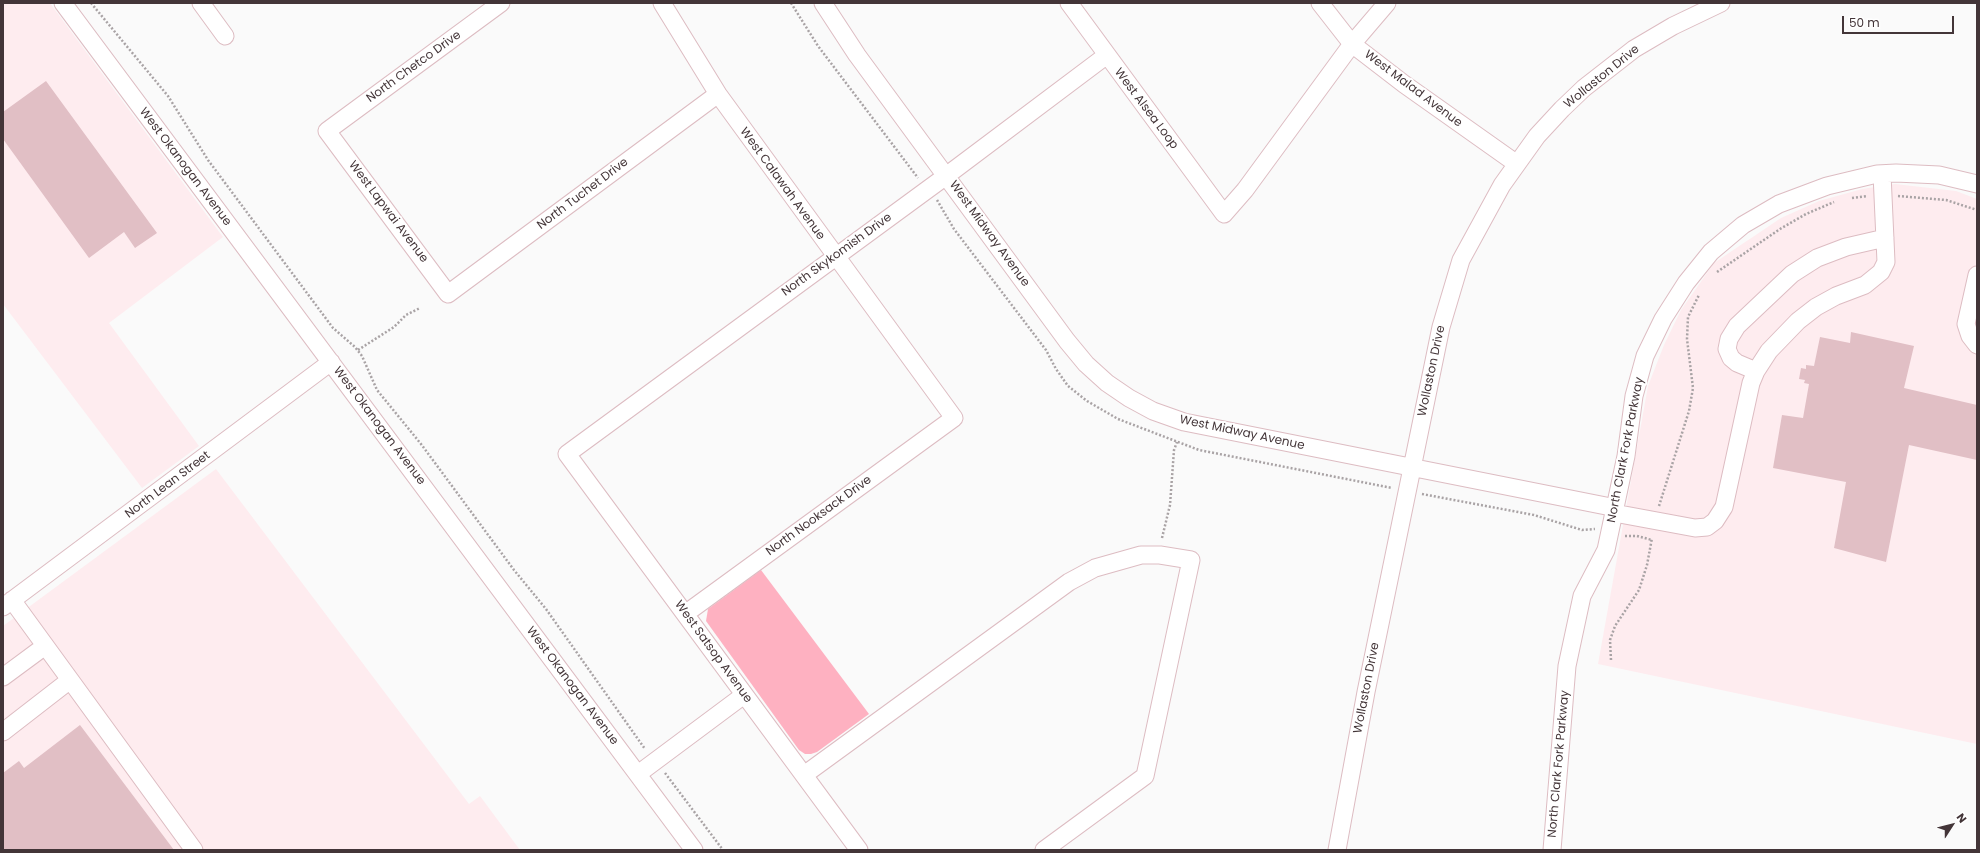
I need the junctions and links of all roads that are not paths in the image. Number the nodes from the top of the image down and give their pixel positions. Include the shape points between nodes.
1 (63, 3) edge
2 (201, 3) edge
3 (501, 3) edge
4 (662, 3) edge
5 (823, 3) edge
6 (1069, 3) edge
7 (1320, 3) edge
8 (1387, 3) edge
9 (1721, 3) edge
10 (225, 36) dead end
11 (1352, 44) junction
12 (1107, 55) junction
13 (718, 94) junction
14 (327, 131) joint
15 (1517, 164) junction
16 (1882, 174) junction
17 (946, 176) junction
18 (1977, 184) edge
19 (1885, 238) junction
20 (836, 257) junction
21 (1977, 275) edge
22 (448, 294) joint
23 (1974, 340) edge
24 (331, 362) junction
25 (1756, 371) junction
26 (954, 418) joint
27 (567, 454) joint
28 (1412, 469) junction
29 (1615, 510) junction
30 (8, 603) edge
31 (685, 614) junction
32 (45, 646) junction
33 (3, 677) edge
34 (70, 680) junction
35 (744, 695) junction
36 (3, 732) edge
37 (638, 774) junction
38 (804, 775) junction
39 (194, 850) edge
40 (694, 850) edge
41 (859, 850) edge
42 (1044, 850) edge
43 (1337, 850) edge
44 (1552, 850) edge

1 - 24 street, West Okanogan Avenue
2 - 10 street
3 - 14 street, North Chetco Drive
4 - 13 street, West Calawah Avenue
5 - 17 street, West Midway Avenue
6 - 12 street, West Alsea Loop
7 - 11 street, West Malad Avenue
8 - 11 street
9 - 15 street, Wollaston Drive via 1654,37 1601,74 1562,109
11 - 12 street, West Alsea Loop via 1245,190 1224,214
11 - 15 street, West Malad Avenue
12 - 17 street, North Skykomish Drive
13 - 20 street, West Calawah Avenue
13 - 22 street, North Tuchet Drive
14 - 22 street, West Lapwai Avenue
15 - 28 street, Wollaston Drive via 1488,207 1461,260 1441,327
16 - 18 street, North Clark Fork Parkway via 1939,176
16 - 19 street, West Midway Avenue
16 - 29 street, North Clark Fork Parkway via 1826,186 1779,204 1743,225 1711,252 1686,283 1663,319 1645,356 1634,396
17 - 20 street, North Skykomish Drive
17 - 28 street, West Midway Avenue via 1086,364 1129,398 1153,411 1184,422
19 - 25 street, West Midway Avenue via 1886,262 1882,272 1865,285 1816,307 1798,321 1769,351
19 - 25 street via 1846,247 1817,258 1792,274 1737,326 1729,339 1731,358
20 - 26 street, West Calawah Avenue
20 - 27 street, North Skykomish Drive
21 - 23 street via 1966,324
24 - 30 street, North Lean Street
24 - 37 street, West Okanogan Avenue
25 - 29 street, West Midway Avenue via 1751,383 1724,507 1715,521 1707,527 1695,528
26 - 31 street, North Nooksack Drive
27 - 31 street, West Satsop Avenue
28 - 29 street, West Midway Avenue
28 - 43 street, Wollaston Drive via 1366,692
29 - 44 street, North Clark Fork Parkway via 1606,550 1582,596 1567,666
30 - 32 street
31 - 35 street, West Satsop Avenue
32 - 33 street
32 - 34 street
34 - 36 street
34 - 39 street
35 - 37 street
35 - 38 street, West Satsop Avenue
37 - 40 street, West Okanogan Avenue
38 - 41 street, West Satsop Avenue
38 - 42 street via 1069,582 1094,568 1141,555 1191,560 1144,776

